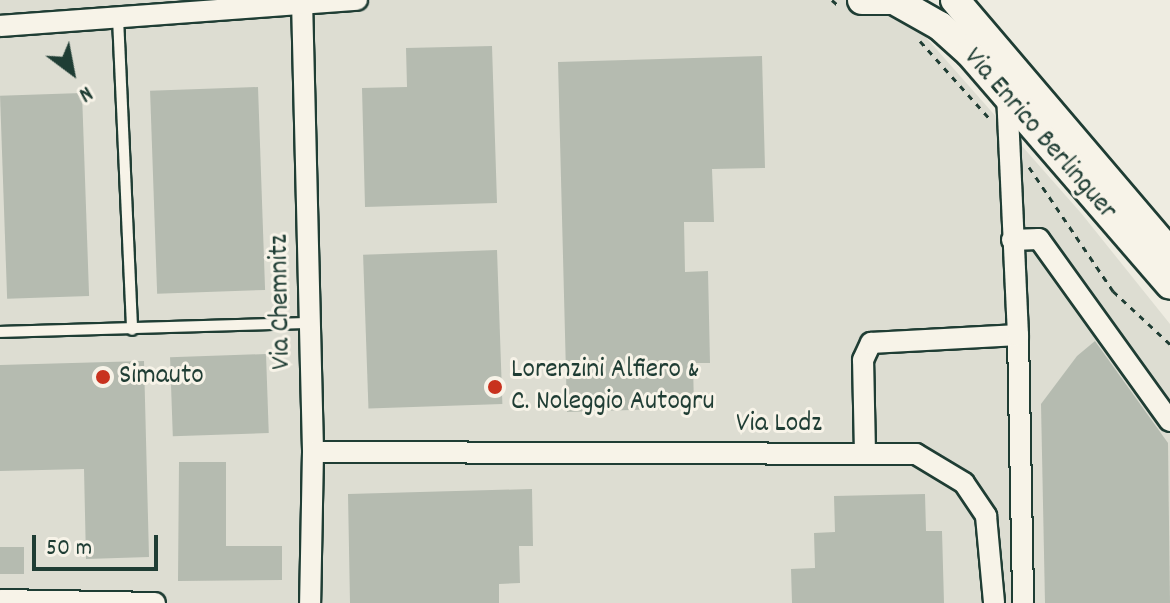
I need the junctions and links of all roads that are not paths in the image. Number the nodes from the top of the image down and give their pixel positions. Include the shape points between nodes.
1 (357, 0) edge
2 (895, 0) edge
3 (955, 0) edge
4 (302, 2) edge
5 (853, 4) edge
6 (118, 18) junction
7 (0, 26) edge
8 (1007, 95) junction
9 (1012, 240) junction
10 (1170, 253) edge
11 (1170, 285) edge
12 (310, 323) junction
13 (132, 330) junction
14 (0, 332) edge
15 (1018, 335) junction
16 (1170, 421) edge
17 (313, 452) junction
18 (865, 453) junction
19 (0, 600) edge
20 (155, 603) edge
21 (310, 603) edge
22 (994, 603) edge
23 (1023, 603) edge

1 - 4 street
2 - 5 main road, Via Enrico Berlinguer
2 - 8 main road, Via Enrico Berlinguer via 951,35
3 - 10 main road, Via Enrico Berlinguer
4 - 6 street
4 - 12 street, Via Chemnitz
6 - 7 street
6 - 13 lane
8 - 9 street
8 - 11 main road, Via Enrico Berlinguer
9 - 15 street
9 - 16 street via 1039,239
12 - 13 lane
12 - 17 street, Via Chemnitz
13 - 14 lane
15 - 18 street via 886,338 871,343 863,360
15 - 23 street
17 - 18 street, Via Lodz
17 - 21 street, Via Chemnitz
18 - 22 street, Via Lodz via 916,454 964,483 990,532
19 - 20 street

